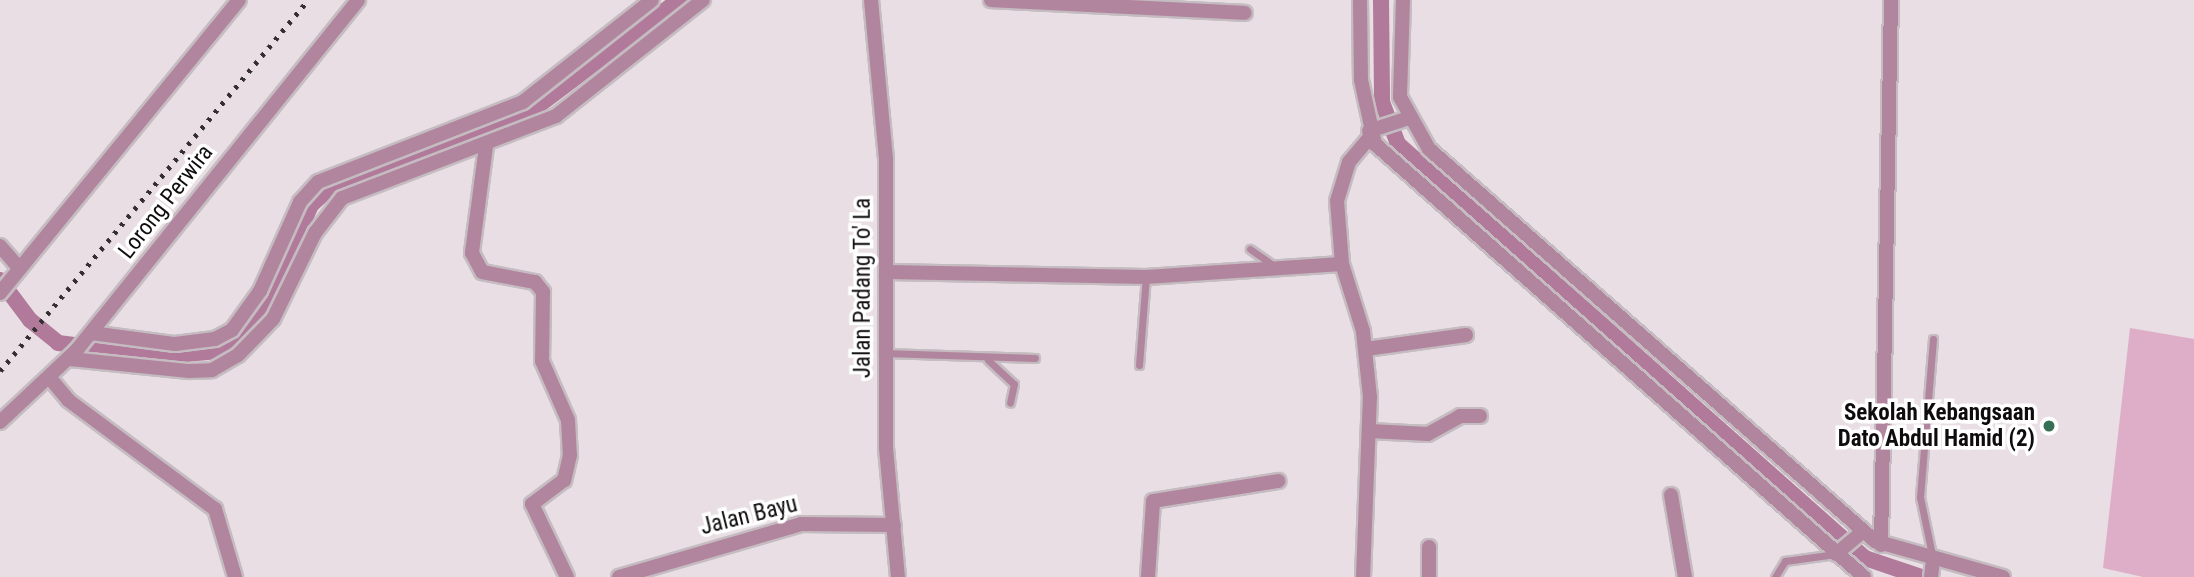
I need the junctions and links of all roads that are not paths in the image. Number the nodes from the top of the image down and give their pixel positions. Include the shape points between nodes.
1 (239, 0) edge
2 (358, 0) edge
3 (652, 0) edge
4 (703, 0) edge
5 (871, 0) edge
6 (991, 0) edge
7 (1360, 0) edge
8 (1403, 0) edge
9 (1891, 0) edge
10 (1245, 13) dead end
11 (1404, 120) junction
12 (1371, 133) junction
13 (486, 146) junction
14 (0, 246) edge
15 (1251, 249) dead end
16 (1342, 264) junction
17 (1277, 268) junction
18 (17, 272) junction
19 (888, 272) junction
20 (1146, 277) junction
21 (0, 293) edge
22 (89, 335) junction
23 (1466, 335) dead end
24 (1933, 339) dead end
25 (1366, 349) junction
26 (885, 353) junction
27 (73, 355) junction
28 (1035, 358) dead end
29 (988, 359) junction
30 (1139, 365) dead end
31 (50, 377) junction
32 (1010, 402) dead end
33 (1480, 416) dead end
34 (0, 422) edge
35 (1370, 431) junction
36 (1278, 481) dead end
37 (1671, 495) dead end
38 (894, 525) junction
39 (1860, 534) junction
40 (1881, 545) junction
41 (1429, 547) dead end
42 (1839, 552) junction
43 (1932, 567) edge
44 (234, 577) edge
45 (567, 577) edge
46 (619, 577) edge
47 (898, 577) edge
48 (1148, 577) edge
49 (1363, 577) edge
50 (1429, 577) edge
51 (1685, 577) edge
52 (1775, 577) edge
53 (1864, 577) edge
54 (2003, 577) edge

1 - 18 street
2 - 22 street, Lorong Perwira
3 - 22 street via 523,102 318,183 300,202 260,290 232,330 215,340 175,344
4 - 13 street via 556,116
5 - 19 street, Jalan Padang To' La via 883,113
6 - 10 street
7 - 12 street via 1360,80
8 - 11 street via 1399,81
9 - 40 street
11 - 12 street
11 - 39 street via 1435,154
12 - 16 street via 1341,180
12 - 42 street
13 - 27 street via 388,176 342,198 315,233 266,329 212,370
13 - 45 street via 472,253 482,272 535,282 543,292 542,361 568,420 570,455 564,480 532,504
14 - 18 street
15 - 17 lane
16 - 17 street
16 - 25 street
17 - 20 street
18 - 21 street
19 - 20 street
19 - 26 street, Jalan Padang To' La
20 - 30 lane
22 - 27 street, Lorong Perwira
23 - 25 street
24 - 43 lane via 1920,498
25 - 35 street
26 - 29 lane
26 - 38 street, Jalan Padang To' La
27 - 31 street, Lorong Perwira
28 - 29 lane
29 - 32 lane via 1014,384
31 - 34 street, Lorong Perwira
31 - 44 street via 68,400 215,509
33 - 35 street via 1460,416 1428,435
35 - 49 street
36 - 48 street via 1153,501
37 - 51 street
38 - 46 street, Jalan Bayu via 782,528
38 - 47 street, Jalan Padang To' La
39 - 40 street
39 - 42 street
40 - 43 street
41 - 50 street
42 - 52 lane via 1785,561
42 - 53 street
43 - 54 street

